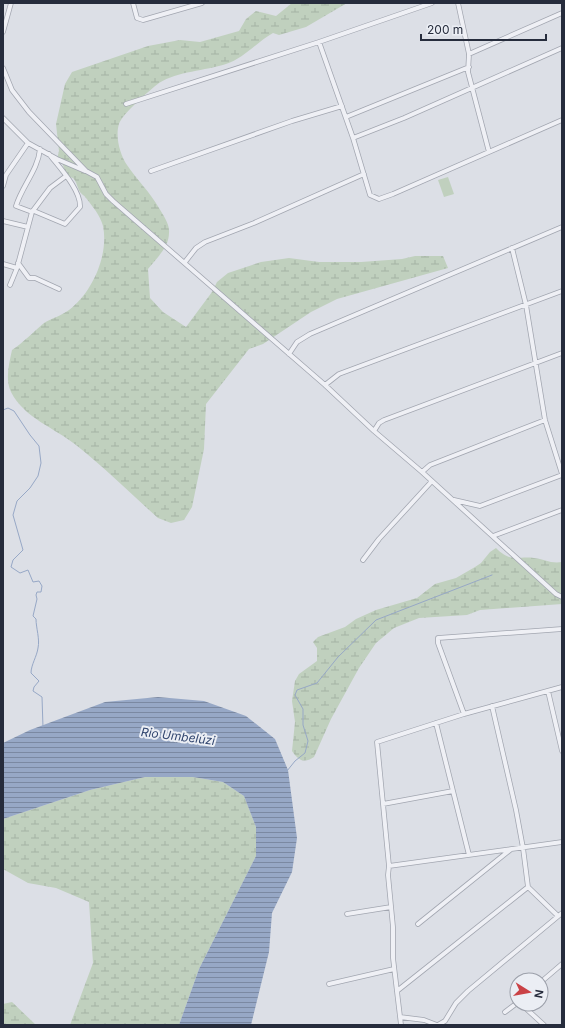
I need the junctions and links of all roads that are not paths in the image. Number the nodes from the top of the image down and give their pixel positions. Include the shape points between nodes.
1 (10, 3) edge
2 (133, 3) edge
3 (202, 3) edge
4 (432, 3) edge
5 (458, 3) edge
6 (562, 13) edge
7 (4, 20) edge
8 (3, 32) edge
9 (319, 42) junction
10 (562, 48) edge
11 (469, 54) junction
12 (469, 67) junction
13 (3, 68) edge
14 (473, 87) junction
15 (126, 104) dead end
16 (342, 106) junction
17 (346, 117) junction
18 (3, 118) edge
19 (562, 120) edge
20 (353, 138) junction
21 (28, 143) junction
22 (40, 149) junction
23 (489, 152) junction
24 (49, 154) junction
25 (151, 170) dead end
26 (86, 171) junction
27 (4, 174) edge
28 (364, 174) junction
29 (66, 176) junction
30 (3, 186) edge
31 (33, 211) junction
32 (3, 221) edge
33 (28, 227) junction
34 (562, 227) edge
35 (512, 248) junction
36 (186, 262) junction
37 (3, 264) edge
38 (18, 266) junction
39 (10, 285) dead end
40 (59, 289) dead end
41 (562, 291) edge
42 (526, 305) junction
43 (562, 353) edge
44 (289, 354) junction
45 (536, 363) junction
46 (325, 385) junction
47 (545, 420) junction
48 (374, 431) junction
49 (422, 472) junction
50 (562, 475) edge
51 (432, 481) junction
52 (451, 499) junction
53 (562, 510) edge
54 (493, 536) junction
55 (363, 560) dead end
56 (562, 597) edge
57 (562, 629) edge
58 (562, 687) edge
59 (548, 691) junction
60 (492, 706) junction
61 (464, 714) junction
62 (436, 724) junction
63 (562, 751) edge
64 (453, 791) junction
65 (383, 804) junction
66 (562, 842) edge
67 (523, 848) junction
68 (510, 850) junction
69 (469, 855) junction
70 (389, 866) junction
71 (528, 887) junction
72 (391, 907) junction
73 (562, 913) edge
74 (347, 914) dead end
75 (558, 916) junction
76 (418, 924) dead end
77 (562, 964) edge
78 (394, 969) junction
79 (549, 975) edge
80 (329, 984) dead end
81 (397, 991) junction
82 (509, 1009) edge
83 (505, 1012) dead end
84 (530, 1012) edge
85 (400, 1017) junction
86 (400, 1025) edge
87 (437, 1025) edge
88 (544, 1025) edge

1 - 7 street
2 - 3 street via 137,18 143,20
4 - 9 street
5 - 11 street
6 - 11 street
7 - 8 street
9 - 15 street
9 - 16 street
10 - 14 street
11 - 12 street
12 - 14 street
12 - 17 street
13 - 26 street via 12,90 29,112
14 - 20 street
14 - 23 street
16 - 17 street
16 - 25 street
17 - 20 street
18 - 21 street
19 - 23 street
20 - 28 street
21 - 22 street
21 - 27 street
22 - 24 street
22 - 31 street via 35,167 16,206
23 - 28 street via 382,198 370,195
24 - 26 street
24 - 29 street
26 - 36 street via 98,177 106,194
27 - 30 street
28 - 36 street via 205,242 196,248
29 - 31 street via 50,188
29 - 31 street via 80,202 79,210 65,224
31 - 33 street
32 - 33 street
33 - 38 street
34 - 35 street
35 - 42 street
35 - 44 street via 310,334 297,342
36 - 44 street
37 - 38 street
38 - 39 street
38 - 40 street via 29,278 35,278
41 - 42 street
42 - 45 street
42 - 46 street via 339,374
43 - 45 street
44 - 46 street
45 - 47 street
45 - 48 street via 384,420
46 - 48 street
47 - 49 street via 430,465
47 - 50 street
48 - 49 street
49 - 51 street
50 - 52 street via 480,506
51 - 52 street
51 - 55 street
52 - 54 street
53 - 54 street
54 - 56 street
57 - 61 street via 438,638
58 - 59 street
59 - 60 street
59 - 63 street
60 - 61 street
60 - 67 street
61 - 62 street
62 - 64 street
62 - 65 street via 377,742
64 - 65 street
64 - 69 street
65 - 70 street
66 - 67 street
67 - 68 street
67 - 71 street
68 - 69 street
68 - 76 street
69 - 70 street
70 - 72 street
71 - 75 street
71 - 81 street
72 - 74 street
72 - 78 street
73 - 75 street
75 - 87 street via 468,991 456,1003 445,1021
77 - 79 street
78 - 80 street
78 - 81 street
81 - 85 street
82 - 83 street
84 - 88 street
85 - 86 street
85 - 87 street via 424,1020

